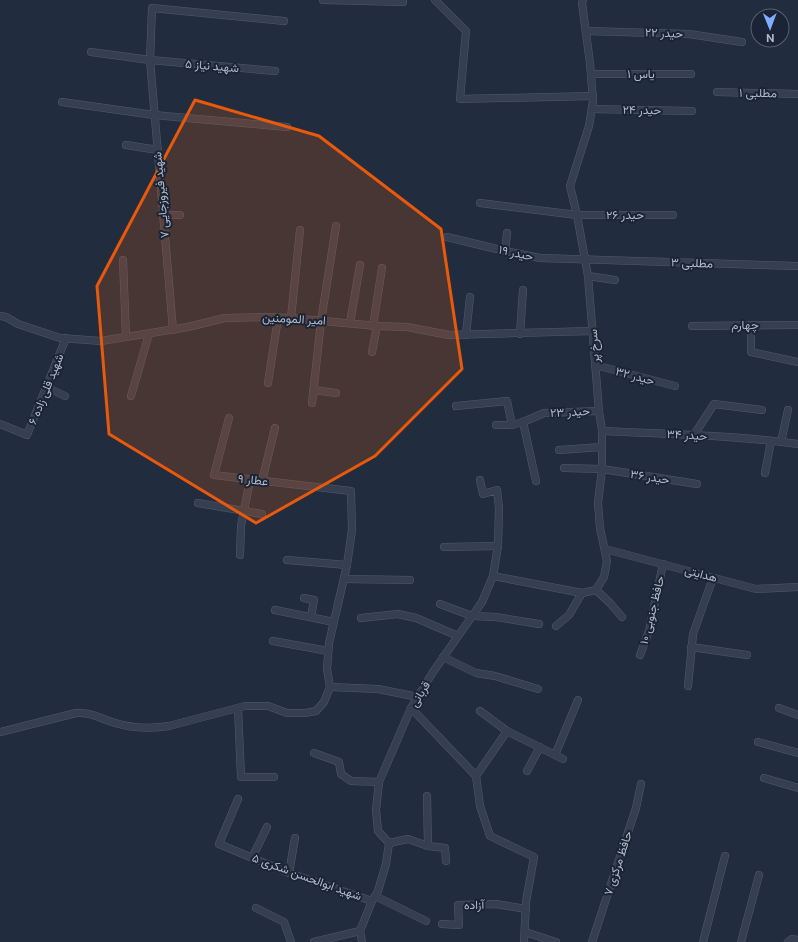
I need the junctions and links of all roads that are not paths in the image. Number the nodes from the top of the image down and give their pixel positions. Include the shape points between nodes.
1 (323, 0) edge
2 (403, 0) edge
3 (435, 0) edge
4 (583, 0) edge
5 (284, 21) dead end
6 (586, 30) junction
7 (742, 42) dead end
8 (91, 52) dead end
9 (150, 60) junction
10 (275, 71) dead end
11 (591, 74) junction
12 (691, 74) dead end
13 (717, 92) dead end
14 (798, 94) edge
15 (593, 96) junction
16 (62, 102) dead end
17 (592, 109) junction
18 (692, 111) dead end
19 (154, 115) junction
20 (287, 127) dead end
21 (126, 145) dead end
22 (158, 150) junction
23 (480, 203) dead end
24 (577, 214) junction
25 (163, 215) junction
26 (180, 215) dead end
27 (673, 215) dead end
28 (336, 226) dead end
29 (300, 230) dead end
30 (507, 233) dead end
31 (447, 237) dead end
32 (506, 251) junction
33 (586, 259) junction
34 (123, 260) dead end
35 (360, 265) dead end
36 (798, 266) edge
37 (382, 268) dead end
38 (588, 276) junction
39 (615, 280) dead end
40 (523, 290) dead end
41 (470, 297) dead end
42 (0, 316) edge
43 (278, 318) junction
44 (291, 318) junction
45 (321, 320) junction
46 (350, 323) junction
47 (751, 325) junction
48 (798, 325) edge
49 (375, 326) junction
50 (692, 326) dead end
51 (173, 330) junction
52 (593, 331) junction
53 (150, 334) junction
54 (520, 334) junction
55 (466, 335) junction
56 (66, 338) junction
57 (126, 338) junction
58 (372, 352) dead end
59 (798, 362) edge
60 (596, 365) junction
61 (268, 383) dead end
62 (675, 386) dead end
63 (46, 387) junction
64 (313, 390) junction
65 (336, 393) dead end
66 (65, 396) dead end
67 (131, 396) dead end
68 (312, 403) dead end
69 (456, 406) dead end
70 (762, 410) dead end
71 (788, 410) dead end
72 (599, 411) junction
73 (229, 418) dead end
74 (524, 422) junction
75 (0, 424) edge
76 (496, 425) dead end
77 (512, 425) junction
78 (275, 428) dead end
79 (602, 431) junction
80 (694, 435) junction
81 (771, 441) junction
82 (781, 442) junction
83 (798, 444) edge
84 (602, 447) junction
85 (559, 450) dead end
86 (564, 468) dead end
87 (602, 469) junction
88 (765, 474) dead end
89 (250, 480) junction
90 (480, 480) dead end
91 (262, 481) junction
92 (536, 481) dead end
93 (697, 484) dead end
94 (198, 503) dead end
95 (244, 510) junction
96 (262, 514) dead end
97 (498, 546) junction
98 (444, 547) dead end
99 (605, 549) junction
100 (240, 555) dead end
101 (287, 560) dead end
102 (663, 564) junction
103 (347, 565) junction
104 (493, 576) junction
105 (713, 578) junction
106 (344, 579) junction
107 (410, 580) dead end
108 (798, 587) edge
109 (596, 590) junction
110 (582, 593) junction
111 (304, 598) dead end
112 (440, 604) dead end
113 (275, 610) dead end
114 (472, 616) junction
115 (311, 617) junction
116 (622, 617) dead end
117 (361, 618) dead end
118 (334, 622) junction
119 (538, 624) dead end
120 (556, 626) dead end
121 (458, 636) junction
122 (273, 641) dead end
123 (691, 647) junction
124 (328, 651) junction
125 (640, 655) dead end
126 (747, 655) dead end
127 (443, 657) junction
128 (688, 686) dead end
129 (330, 687) junction
130 (538, 689) dead end
131 (418, 697) junction
132 (578, 700) dead end
133 (238, 708) junction
134 (411, 708) junction
135 (779, 708) dead end
136 (480, 711) dead end
137 (798, 715) edge
138 (506, 731) junction
139 (0, 732) edge
140 (758, 742) dead end
141 (540, 747) junction
142 (314, 753) dead end
143 (798, 753) edge
144 (555, 755) junction
145 (563, 759) dead end
146 (527, 771) dead end
147 (476, 776) junction
148 (274, 777) dead end
149 (764, 778) dead end
150 (379, 782) junction
151 (641, 784) dead end
152 (798, 788) edge
153 (427, 796) dead end
154 (238, 799) dead end
155 (267, 827) dead end
156 (295, 838) dead end
157 (389, 843) junction
158 (428, 846) junction
159 (725, 856) dead end
160 (252, 858) junction
161 (446, 861) dead end
162 (289, 874) junction
163 (759, 875) dead end
164 (374, 898) junction
165 (256, 908) dead end
166 (526, 909) junction
167 (426, 920) dead end
168 (442, 924) dead end
169 (360, 931) junction
170 (525, 932) junction
171 (798, 941) edge
172 (290, 942) edge
173 (314, 942) edge
174 (362, 942) edge
175 (524, 942) edge
176 (556, 942) edge
177 (592, 942) edge
178 (703, 942) edge
179 (741, 942) edge
180 (788, 942) edge

1 - 2 street
3 - 15 street via 466,31 460,98
4 - 6 street, سرخ پر
5 - 9 street, شهید فیروزجایی ۷ via 152,8
6 - 7 street, حیدر ۲۲ via 689,34
6 - 11 street, سرخ پر
8 - 9 street, شهید نیاز ۵
9 - 10 street, شهید نیاز ۵
9 - 19 street, شهید فیروزجایی ۷
11 - 12 street, یاس ۱
11 - 15 street, سرخ پر
13 - 14 street, مطلبی ۱
15 - 17 street, سرخ پر
16 - 19 street
17 - 18 street, حیدر ۲۴
17 - 24 street, سرخ پر via 570,186
19 - 20 street
19 - 22 street, شهید فیروزجایی ۷
21 - 22 street
22 - 25 street, شهید فیروزجایی ۷
23 - 24 street, حیدر ۲۶
24 - 27 street, حیدر ۲۶
24 - 33 street, سرخ پر
25 - 26 street
25 - 51 street, شهید فیروزجایی ۷
28 - 45 street
29 - 44 street
30 - 32 street
31 - 32 street, حیدر ۱۹
32 - 33 street, حیدر ۱۹ via 540,258
33 - 36 street, مطلبی ۳
33 - 38 street, سرخ پر
34 - 57 street
35 - 46 street
37 - 49 street
38 - 39 street
38 - 52 street, سرخ پر
40 - 54 street
41 - 55 street
42 - 56 street, امیر المومنین
43 - 44 street, امیر المومنین
43 - 51 street, امیر المومنین via 225,318
43 - 61 street
44 - 45 street, امیر المومنین
45 - 46 street, امیر المومنین
45 - 64 street
46 - 49 street, امیر المومنین
47 - 48 street, چهارم
47 - 50 street, چهارم
47 - 59 street via 751,352
49 - 55 street, امیر المومنین via 407,327 449,335
49 - 58 street
51 - 53 street, امیر المومنین
52 - 54 street, امیر المومنین
52 - 60 street, سرخ پر
53 - 57 street, امیر المومنین
53 - 67 street
54 - 55 street, امیر المومنین
56 - 57 street, امیر المومنین via 101,341
56 - 63 street, شهید قلی زاده ۶
60 - 62 street, حیدر ۳۲
60 - 72 street, سرخ پر
63 - 66 street
63 - 75 street, شهید قلی زاده ۶ via 27,434
64 - 65 street
64 - 68 street
69 - 77 street via 508,401
70 - 80 street via 714,404
71 - 82 street
72 - 74 street, حیدر ۲۳ via 544,413
72 - 79 street, سرخ پر
73 - 89 street, عطار ۹ via 214,476
74 - 77 street, حیدر ۲۳
74 - 92 street
76 - 77 street, حیدر ۲۳
78 - 91 street
79 - 80 street, حیدر ۳۴
79 - 84 street, سرخ پر
80 - 81 street, حیدر ۳۴
81 - 82 street, حیدر ۳۴
81 - 88 street
82 - 83 street, حیدر ۳۴
84 - 85 street
84 - 87 street, سرخ پر
86 - 87 street, حیدر ۳۶
87 - 93 street, حیدر ۳۶
87 - 99 street, سرخ پر via 598,504
89 - 91 street, عطار ۹
89 - 95 street
90 - 97 street, قربانی via 483,494 497,490
91 - 103 street, عطار ۹ via 351,491 352,530
94 - 95 street
95 - 96 street
95 - 100 street
97 - 98 street
97 - 104 street, قربانی
99 - 102 street, هدایتی
99 - 109 street, سرخ پر via 607,561 604,577
101 - 103 street
102 - 105 street, هدایتی
102 - 125 street, حافظ جنوبی ۱۰
103 - 106 street
104 - 110 street
104 - 114 street, قربانی via 482,602
105 - 108 street, هدایتی via 756,589
105 - 123 street via 693,634
106 - 107 street
106 - 118 street
109 - 110 street
109 - 116 street
110 - 120 street via 569,615
111 - 115 street via 314,600
112 - 114 street
113 - 115 street
114 - 119 street
114 - 121 street, قربانی
115 - 118 street
117 - 121 street via 398,614 416,618
118 - 124 street
121 - 127 street, قربانی
122 - 124 street
123 - 126 street
123 - 128 street
124 - 129 street via 326,669
127 - 130 street via 476,673
127 - 131 street, قربانی
129 - 131 street via 378,690
129 - 133 street via 324,702 316,711 287,713 268,706
131 - 134 street, قربانی
132 - 144 street
133 - 139 street via 158,728 124,725 84,712
133 - 148 street via 241,777
134 - 147 street
134 - 150 street, قربانی
135 - 137 street
136 - 138 street
138 - 141 street
138 - 147 street
140 - 143 street
141 - 144 street
141 - 146 street
142 - 150 street via 338,762 340,774 351,781
144 - 145 street
147 - 166 street via 480,806 490,836 534,858
149 - 152 street
150 - 157 street, قربانی via 376,810 378,831
151 - 177 street, حافظ مرکزی ۷ via 636,808
153 - 158 street
154 - 160 street, شهید ابوالحسن شکری ۵ via 219,844
155 - 160 street
156 - 162 street
157 - 158 street via 408,839
157 - 164 street via 386,864
158 - 161 street via 446,848
159 - 178 street
160 - 162 street, شهید ابوالحسن شکری ۵
162 - 164 street, شهید ابوالحسن شکری ۵
163 - 179 street
164 - 167 street, شهید ابوالحسن شکری ۵
164 - 169 street
165 - 172 street via 284,922
166 - 168 street, آزاده via 496,904 458,905 459,925
166 - 170 street
169 - 173 street
169 - 174 street
170 - 175 street
170 - 176 street
171 - 180 street via 792,939

